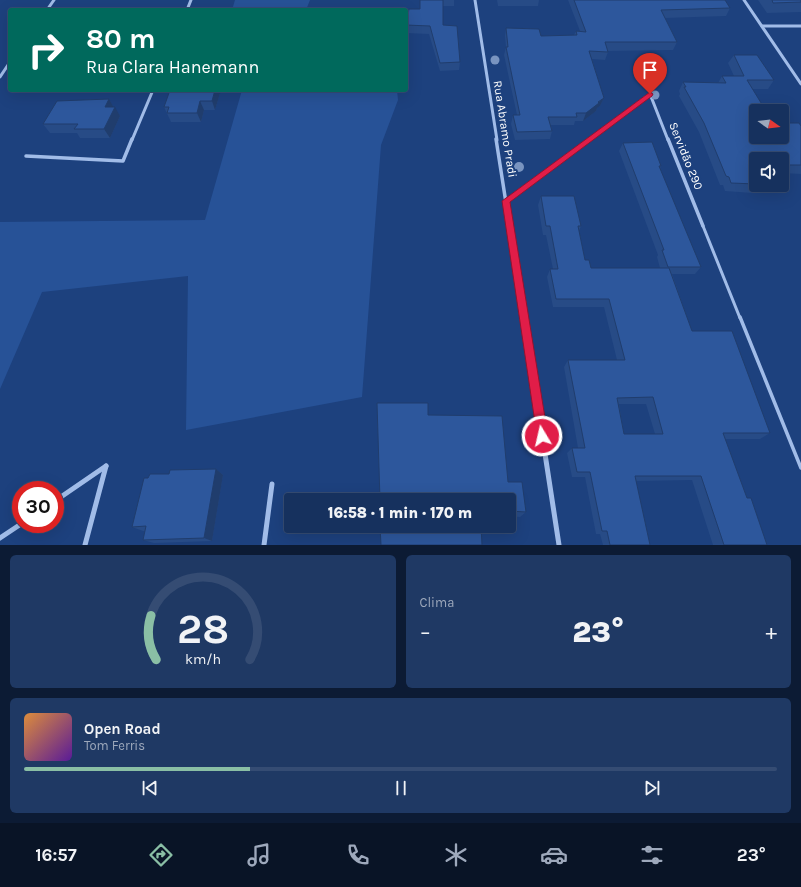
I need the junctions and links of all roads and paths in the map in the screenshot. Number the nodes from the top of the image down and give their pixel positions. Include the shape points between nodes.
1 (475, 0) edge
2 (744, 0) edge
3 (762, 26) junction
4 (801, 26) edge
5 (8, 65) edge
6 (0, 77) edge
7 (801, 84) edge
8 (152, 92) edge
9 (26, 156) dead end
10 (506, 201) junction
11 (703, 226) joint
12 (801, 468) edge
13 (272, 484) dead end
14 (64, 495) edge
15 (12, 530) edge
16 (0, 538) edge
17 (85, 545) edge
18 (264, 545) edge
19 (559, 545) edge

1 - 10 street, Rua Abramo Pradi
2 - 3 street
3 - 4 street
3 - 7 street
5 - 6 street
8 - 9 street via 123,161
10 - 11 street, Servidão 290 via 650,94
10 - 19 street, Rua Abramo Pradi
11 - 12 lane
13 - 18 street
14 - 17 street via 106,466
15 - 16 street

